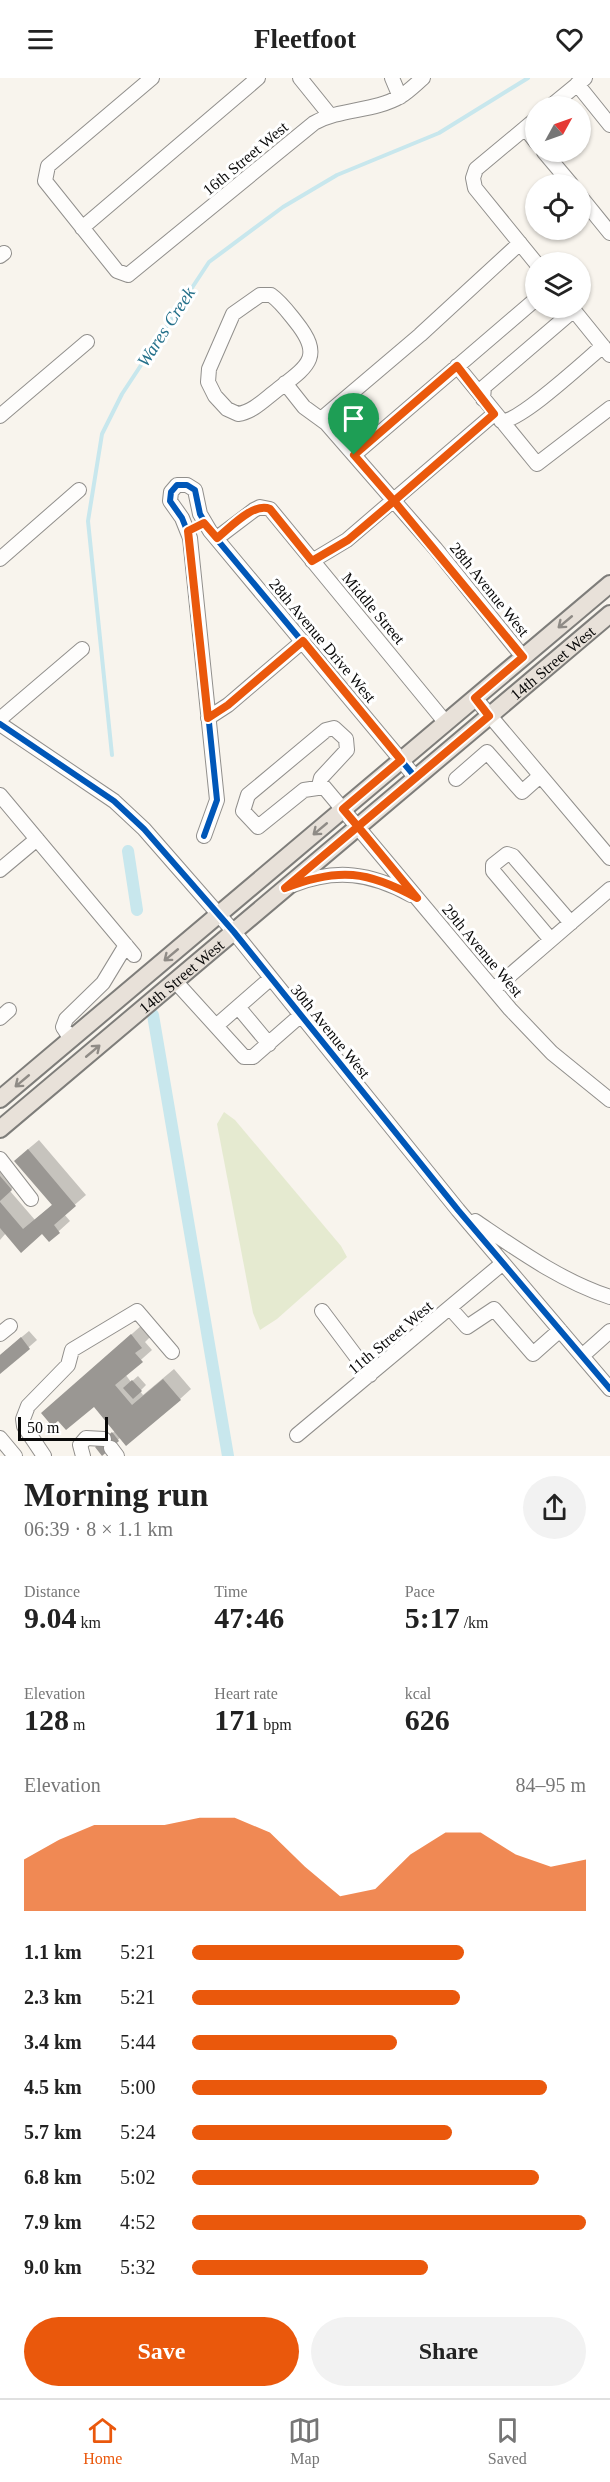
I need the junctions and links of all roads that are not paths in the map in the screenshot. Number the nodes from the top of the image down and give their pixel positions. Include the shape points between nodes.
1 (152, 78) edge
2 (258, 78) edge
3 (300, 78) edge
4 (392, 78) edge
5 (423, 78) edge
6 (581, 81) edge
7 (400, 96) junction
8 (563, 96) edge
9 (329, 114) junction
10 (610, 125) edge
11 (525, 128) edge
12 (552, 162) edge
13 (563, 174) edge
14 (591, 209) edge
15 (82, 228) junction
16 (610, 232) edge
17 (520, 243) junction
18 (527, 252) edge
19 (525, 308) edge
20 (563, 318) edge
21 (580, 318) edge
22 (87, 342) dead end
23 (606, 350) edge
24 (457, 366) junction
25 (285, 383) junction
26 (483, 399) junction
27 (610, 408) edge
28 (0, 416) edge
29 (498, 418) junction
30 (321, 419) junction
31 (354, 455) junction
32 (79, 490) dead end
33 (394, 501) junction
34 (204, 523) junction
35 (188, 531) junction
36 (217, 538) junction
37 (0, 560) edge
38 (312, 561) junction
39 (604, 589) edge
40 (610, 612) edge
41 (303, 641) junction
42 (82, 648) dead end
43 (523, 657) junction
44 (475, 698) junction
45 (489, 716) junction
46 (208, 718) junction
47 (0, 719) edge
48 (446, 723) junction
49 (0, 724) edge
50 (401, 760) junction
51 (540, 777) junction
52 (416, 778) junction
53 (456, 779) dead end
54 (319, 786) junction
55 (0, 795) edge
56 (343, 809) junction
57 (358, 827) junction
58 (204, 836) dead end
59 (37, 839) junction
60 (610, 858) edge
61 (0, 870) edge
62 (285, 888) junction
63 (610, 889) edge
64 (417, 898) junction
65 (219, 915) junction
66 (571, 923) junction
67 (234, 932) junction
68 (551, 940) junction
69 (271, 978) junction
70 (175, 981) junction
71 (102, 984) junction
72 (494, 989) junction
73 (112, 1005) junction
74 (239, 1008) junction
75 (301, 1015) junction
76 (216, 1026) junction
77 (71, 1039) junction
78 (269, 1044) junction
79 (0, 1099) edge
80 (610, 1100) edge
81 (0, 1129) edge
82 (0, 1160) edge
83 (32, 1199) dead end
84 (458, 1210) junction
85 (504, 1263) junction
86 (610, 1297) edge
87 (450, 1308) junction
88 (322, 1311) dead end
89 (560, 1330) junction
90 (610, 1331) edge
91 (172, 1352) dead end
92 (582, 1356) junction
93 (370, 1375) junction
94 (610, 1389) edge
95 (297, 1435) dead end
96 (0, 1437) edge
97 (111, 1448) edge
98 (15, 1456) edge
99 (44, 1456) edge
100 (83, 1456) edge

1 - 15 street via 48,166 45,181
2 - 15 street
3 - 9 street
4 - 7 street
5 - 7 street, 16th Street West
6 - 8 street
6 - 10 street
7 - 9 street, 16th Street West
9 - 15 street, 16th Street West via 128,275 117,271
11 - 17 street via 473,175 475,188
12 - 13 street
14 - 16 street
17 - 18 street
17 - 30 street
19 - 24 street
20 - 26 street via 484,387
21 - 23 street
22 - 28 street
23 - 29 street via 511,420
24 - 26 street
24 - 31 street
25 - 25 street via 309,360 311,343 276,298 260,295 233,314 209,369 208,382 221,404 238,414
25 - 30 street, 28th Avenue West via 304,407
26 - 29 street
27 - 29 street via 537,464
29 - 33 street
30 - 31 street, 28th Avenue West
31 - 33 street, 28th Avenue West
32 - 37 street
33 - 38 street via 348,540
33 - 43 street, 28th Avenue West
34 - 35 street
34 - 35 street via 195,490 177,485 170,501
34 - 36 street, 28th Avenue Drive West
35 - 46 street
36 - 38 street, Middle Street via 254,510 264,507 270,509
36 - 41 street, 28th Avenue Drive West
38 - 48 street, Middle Street
39 - 40 street
39 -> 43 main road, 14th Street West
40 - 45 main road, 14th Street West
41 - 46 street
41 - 50 street, 28th Avenue Drive West
42 - 47 street
43 - 44 main road, 14th Street West
44 - 45 street
44 - 48 main road, 14th Street West
45 - 51 street
45 - 52 main road, 14th Street West
46 - 58 street via 217,800
48 - 50 main road, 14th Street West
49 - 65 street, 30th Avenue West via 114,801 144,829
50 - 52 street, 28th Avenue Drive West
50 - 56 main road, 14th Street West
51 - 53 street via 522,792 487,752
51 - 60 street
52 - 57 main road, 14th Street West
54 - 54 street via 304,790 258,827 243,811 248,795 326,730 334,728 346,739 347,750 321,778
54 - 56 street, 29th Avenue West
55 - 59 street
56 - 57 street, 29th Avenue West
56 -> 65 main road, 14th Street West
57 - 62 main road, 14th Street West
57 - 64 street, 29th Avenue West
59 - 61 street
59 - 71 street via 130,950
62 - 64 street via 321,876 354,873 390,883
62 - 67 main road, 14th Street West
63 - 66 street
64 - 72 street, 29th Avenue West
65 - 67 street, 30th Avenue West
65 -> 73 main road, 14th Street West
66 - 68 street
66 - 68 street via 513,856 507,854 496,861 493,871
67 - 69 street, 30th Avenue West
67 - 70 main road, 14th Street West
68 - 72 street
69 - 74 street
69 - 75 street, 30th Avenue West
70 - 76 street
81 -> 70 main road, 14th Street West
71 - 73 street via 103,994
71 - 77 street via 66,1019 63,1027
72 - 80 street, 29th Avenue West via 552,1053
73 - 77 main road, 14th Street West
74 - 76 street
74 - 78 street
75 - 78 street
75 - 84 street, 30th Avenue West
76 - 78 street via 244,1057 253,1057
77 -> 79 main road, 14th Street West
82 - 83 street
84 - 85 street, 30th Avenue West
84 - 86 street, 30th Avenue West via 539,1264
85 - 87 street, 11th Street West
85 - 89 street, 30th Avenue West
87 - 89 street via 467,1327 494,1309 533,1354
87 - 93 street, 11th Street West
88 - 93 street
89 - 92 street, 30th Avenue West
90 - 92 street
91 - 99 street via 137,1311 95,1338 81,1342 72,1350 68,1365 28,1406 23,1419
92 - 94 street, 30th Avenue West
93 - 95 street, 11th Street West
96 - 98 street
97 - 100 street via 86,1438 80,1445

